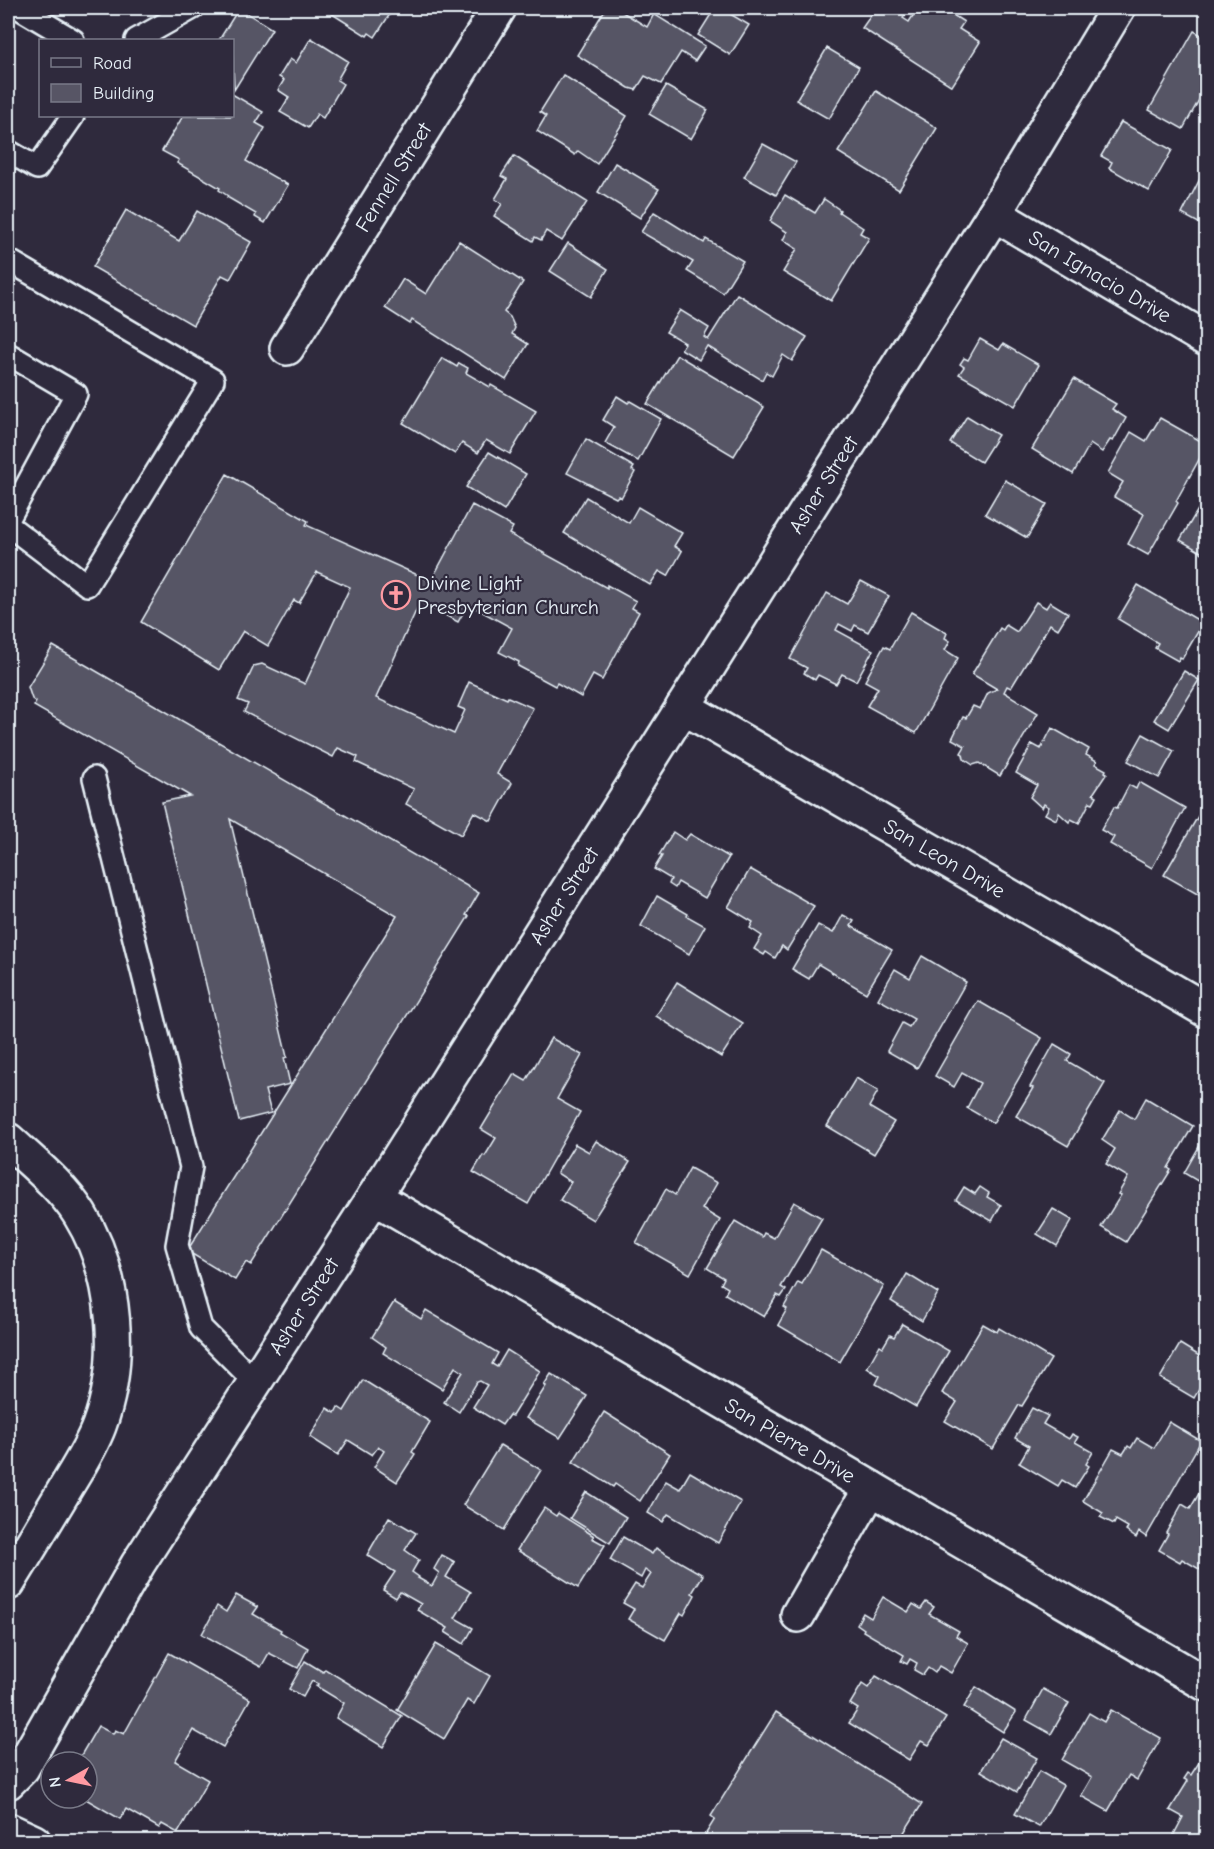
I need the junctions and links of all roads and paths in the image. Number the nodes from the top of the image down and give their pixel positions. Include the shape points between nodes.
1 (19, 8) edge
2 (193, 8) edge
3 (499, 8) edge
4 (1118, 8) edge
5 (71, 39) edge
6 (138, 39) edge
7 (72, 117) edge
8 (8, 151) edge
9 (994, 214) junction
10 (8, 260) edge
11 (1206, 339) edge
12 (287, 348) dead end
13 (8, 354) edge
14 (8, 520) edge
15 (8, 525) edge
16 (683, 707) junction
17 (94, 778) dead end
18 (1206, 1010) edge
19 (8, 1140) edge
20 (374, 1197) junction
21 (255, 1382) junction
22 (871, 1488) junction
23 (8, 1583) edge
24 (798, 1615) dead end
25 (1206, 1684) edge
26 (8, 1782) edge
27 (8, 1830) edge
28 (34, 1842) edge

1 - 5 lane
2 - 6 lane
3 - 12 main road, Fennell Street
4 - 9 main road, Asher Street
7 - 8 lane via 37,168
9 - 11 main road, San Ignacio Drive
9 - 16 main road, Asher Street
10 - 15 lane via 213,380 87,585
13 - 14 lane via 76,394
16 - 18 main road, San Leon Drive
16 - 20 main road, Asher Street
17 - 21 lane via 191,1167 177,1245 201,1328
19 - 23 main road via 46,1174 80,1215 110,1291 114,1340 109,1389 99,1426
20 - 21 main road, Asher Street
20 - 22 main road, San Pierre Drive
21 - 26 main road, Asher Street via 138,1564 22,1768
22 - 24 main road
22 - 25 main road, San Pierre Drive
27 - 28 main road

